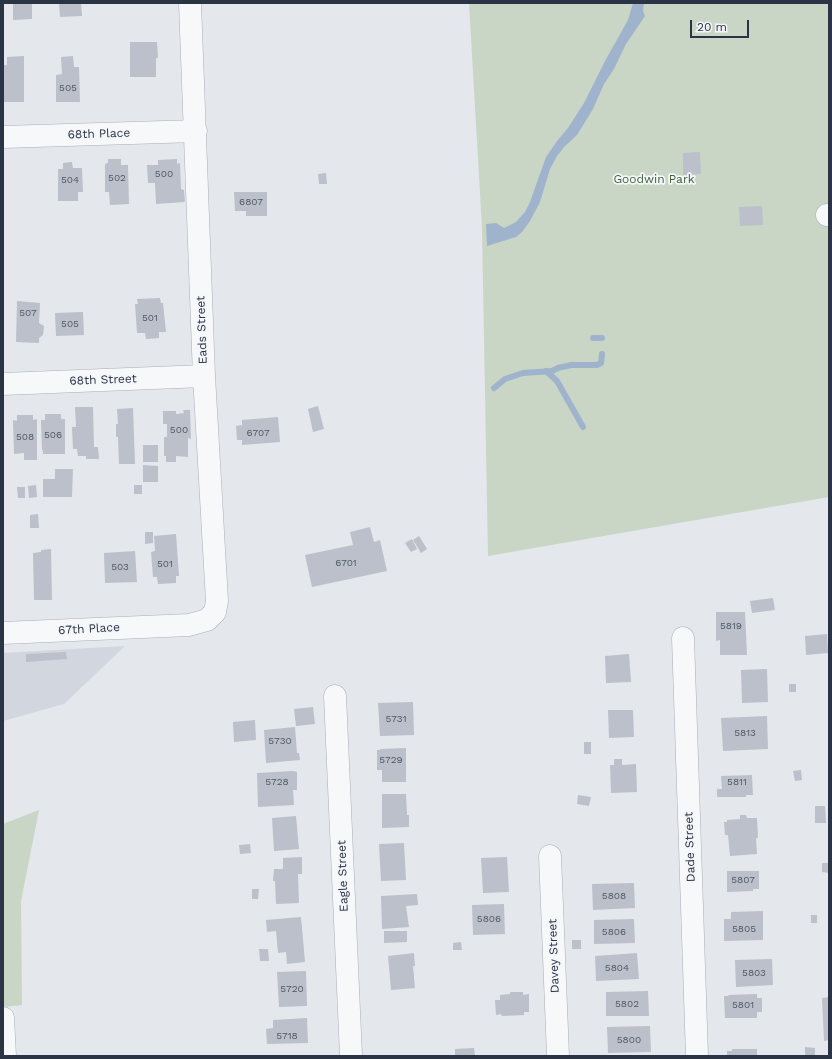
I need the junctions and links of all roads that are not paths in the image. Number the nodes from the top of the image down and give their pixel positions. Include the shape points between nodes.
1 (190, 3) edge
2 (196, 131) junction
3 (3, 137) edge
4 (204, 376) junction
5 (3, 384) edge
6 (174, 625) joint
7 (3, 633) edge
8 (683, 638) dead end
9 (335, 696) dead end
10 (550, 856) dead end
11 (3, 1018) edge
12 (5, 1056) edge
13 (351, 1056) edge
14 (558, 1056) edge
15 (697, 1056) edge

1 - 2 street, Eads Street
2 - 3 street, 68th Place
2 - 4 street, Eads Street
4 - 5 street, 68th Street
4 - 6 street, Eads Street via 216,607 215,612 207,620 189,625
6 - 7 street, 67th Place
8 - 15 street, Dade Street
9 - 13 street, Eagle Street
10 - 14 street, Davey Street
11 - 12 street

